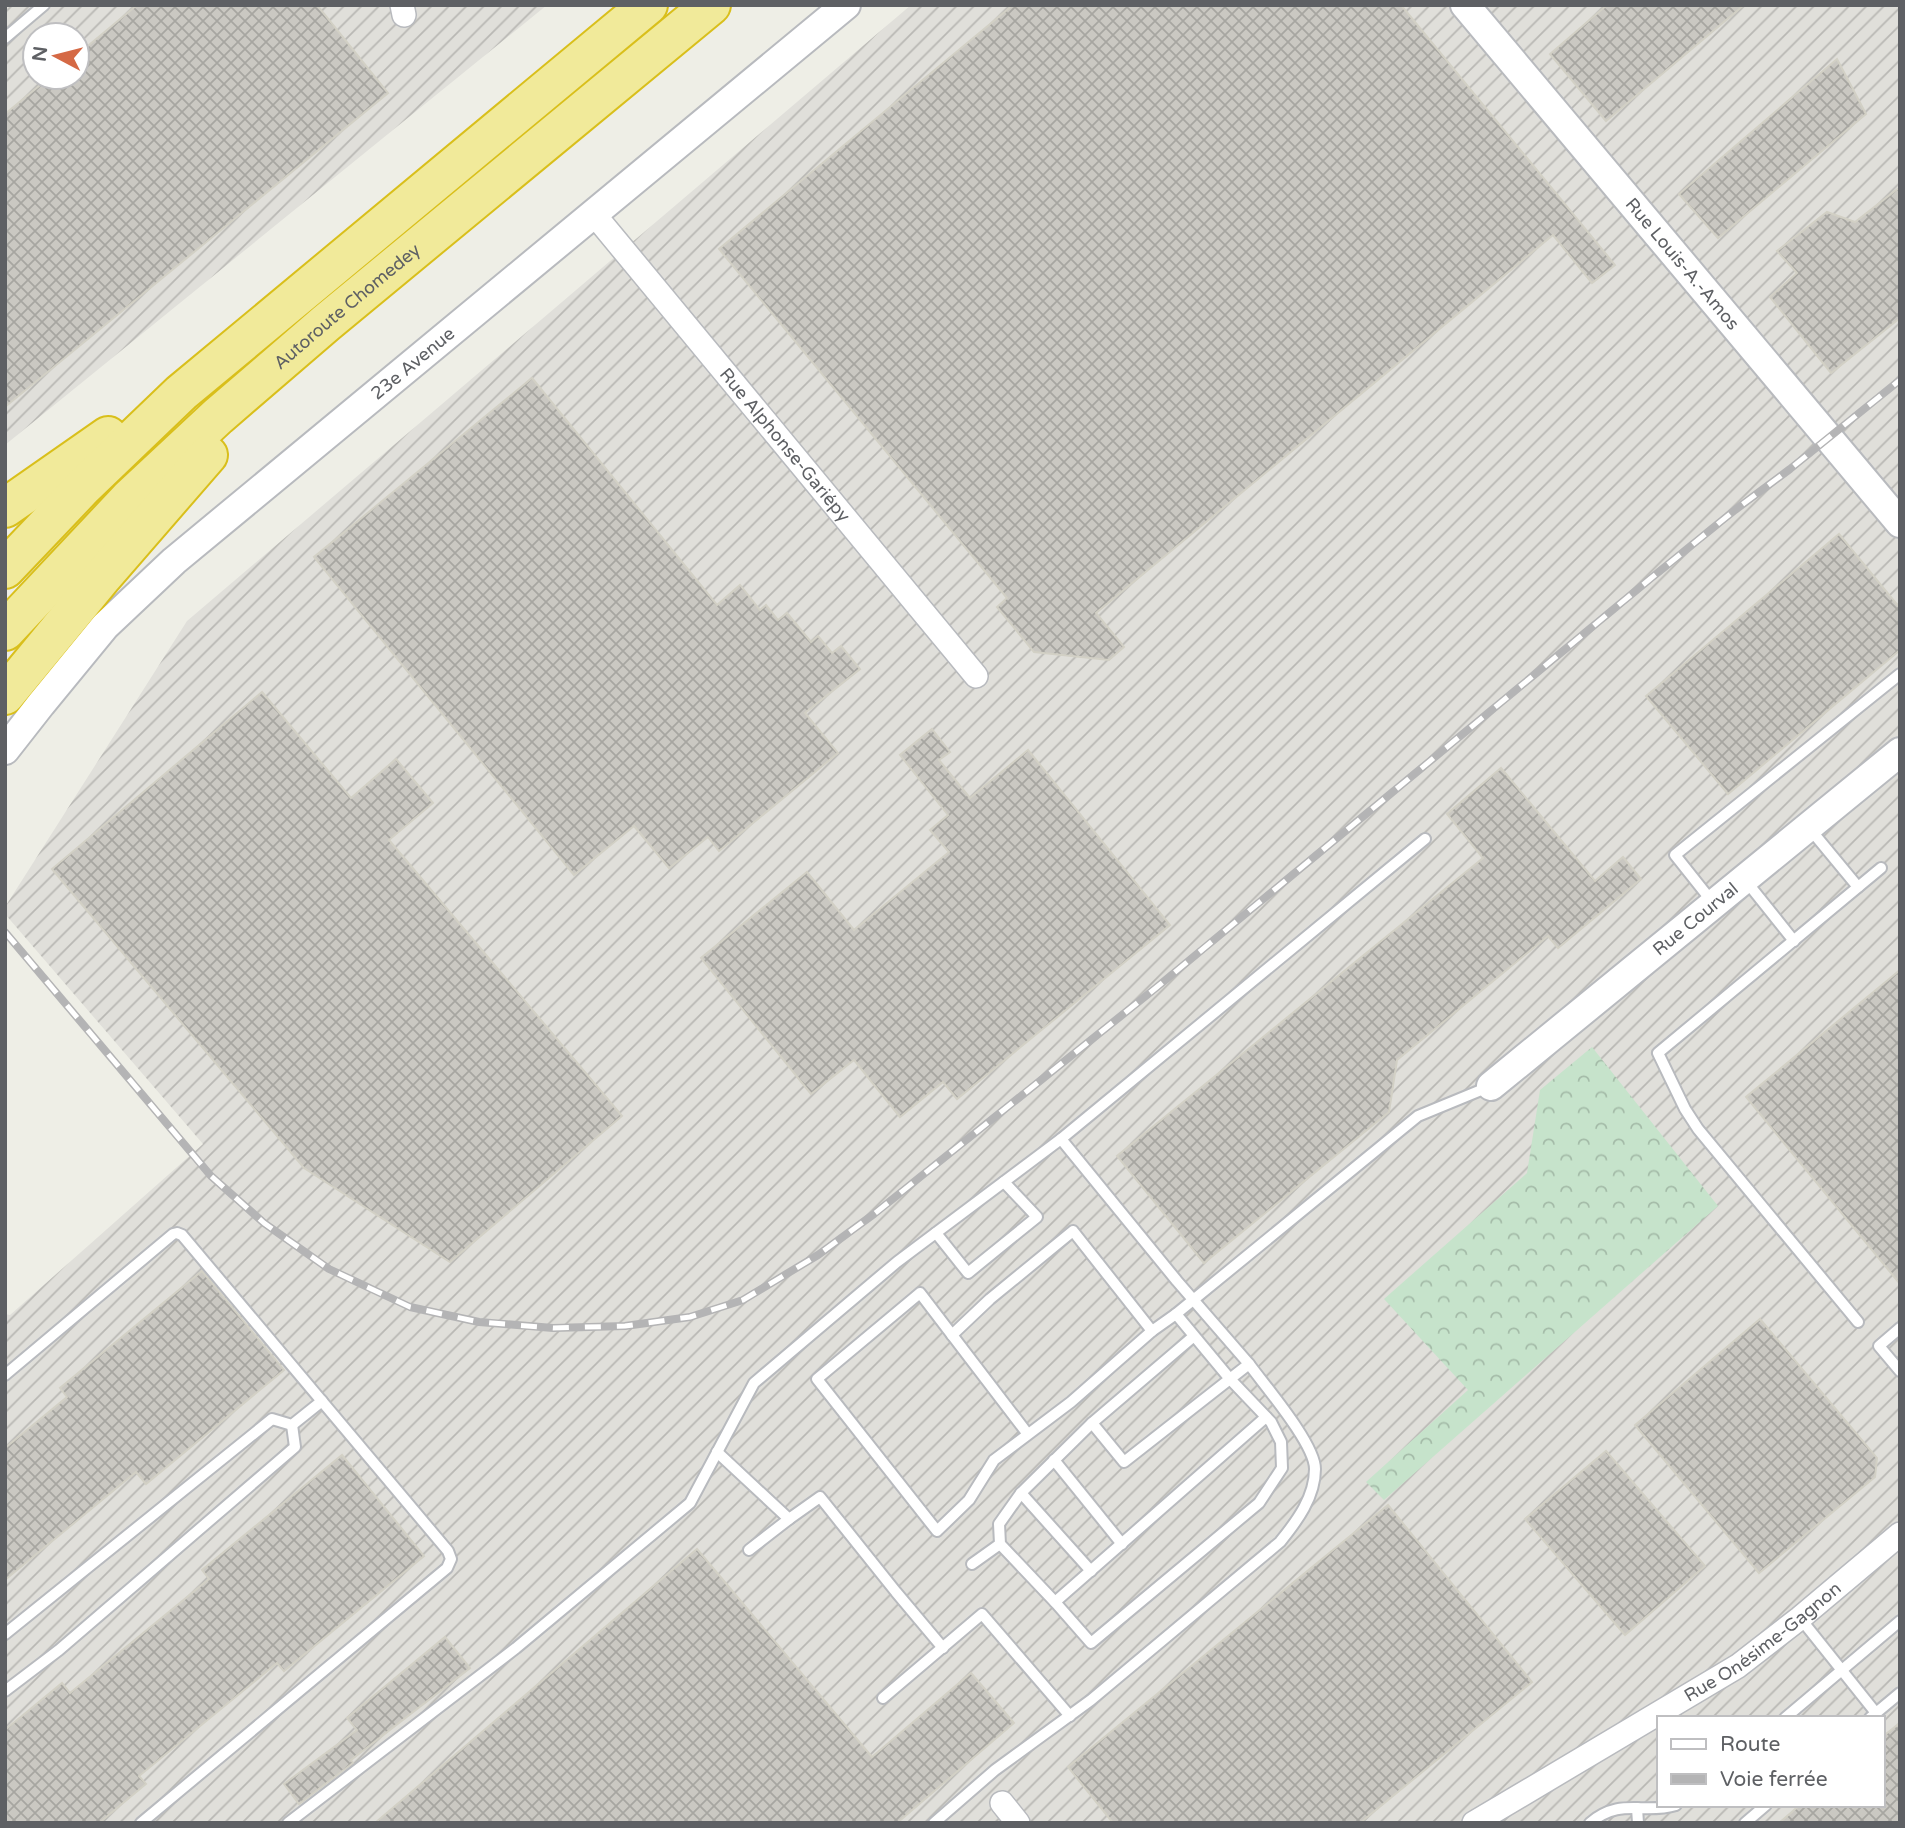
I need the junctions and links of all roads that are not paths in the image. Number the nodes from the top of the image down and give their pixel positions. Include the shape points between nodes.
1 (44, 5) edge
2 (648, 5) edge
3 (711, 5) edge
4 (846, 5) edge
5 (1465, 5) edge
6 (5, 38) edge
7 (593, 213) junction
8 (326, 323) junction
9 (233, 348) junction
10 (5, 508) edge
11 (1900, 523) edge
12 (5, 569) edge
13 (5, 631) edge
14 (1900, 674) edge
15 (976, 676) dead end
16 (5, 695) edge
17 (5, 750) edge
18 (1900, 752) edge
19 (1808, 827) junction
20 (1425, 839) dead end
21 (1881, 868) dead end
22 (1744, 879) junction
23 (1858, 887) junction
24 (1714, 904) junction
25 (1794, 941) junction
26 (1492, 1086) joint
27 (1061, 1139) junction
28 (1004, 1182) junction
29 (936, 1233) junction
30 (1193, 1300) junction
31 (1175, 1314) junction
32 (1858, 1322) dead end
33 (1900, 1328) edge
34 (1152, 1331) junction
35 (952, 1335) junction
36 (1194, 1336) junction
37 (1249, 1364) junction
38 (1900, 1371) edge
39 (5, 1375) edge
40 (1230, 1379) junction
41 (322, 1401) junction
42 (1266, 1417) junction
43 (1092, 1423) junction
44 (292, 1425) junction
45 (1027, 1433) junction
46 (1301, 1434) junction
47 (1282, 1442) junction
48 (717, 1452) junction
49 (1054, 1461) junction
50 (1021, 1493) junction
51 (789, 1519) junction
52 (1900, 1534) edge
53 (1000, 1544) junction
54 (1122, 1544) junction
55 (749, 1550) dead end
56 (972, 1564) dead end
57 (1091, 1571) junction
58 (1055, 1602) junction
59 (1800, 1618) junction
60 (1900, 1621) edge
61 (5, 1634) edge
62 (943, 1648) junction
63 (1841, 1671) junction
64 (5, 1691) edge
65 (1900, 1693) edge
66 (883, 1699) dead end
67 (1873, 1715) edge
68 (1070, 1716) junction
69 (1787, 1716) edge
70 (1002, 1803) dead end
71 (1667, 1807) edge
72 (1764, 1807) edge
73 (1637, 1808) junction
74 (141, 1823) edge
75 (288, 1823) edge
76 (934, 1823) edge
77 (1018, 1823) edge
78 (1474, 1823) edge
79 (1590, 1823) edge
80 (1638, 1823) edge
81 (1745, 1823) edge

1 - 6 lane
2 - 9 highway
3 - 8 highway, Autoroute Chomedey
4 - 7 street, 23e Avenue
5 - 11 street, Rue Louis-A.-Amos
7 - 15 street, Rue Alphonse-Gariépy
7 - 17 street, 23e Avenue via 145,587 105,626
8 - 13 highway, Autoroute Chomedey via 138,490
8 - 16 highway via 130,543
9 - 10 highway
9 - 12 highway via 133,437
14 - 24 lane via 1675,855
18 - 19 street, Rue Courval
19 - 22 street, Rue Courval
19 - 23 lane
20 - 27 lane
21 - 23 lane
22 - 24 street, Rue Courval
22 - 25 lane
23 - 25 lane
24 - 26 street, Rue Courval
25 - 32 lane via 1658,1053 1698,1129
26 - 30 lane via 1418,1116
27 - 28 lane
27 - 30 lane
28 - 29 lane
28 - 29 lane via 1037,1217 968,1273
29 - 48 lane via 754,1383
30 - 31 lane
30 - 37 lane
31 - 34 lane
31 - 36 lane
33 - 38 lane via 1879,1346
34 - 35 lane via 1073,1231
34 - 45 lane via 1071,1402
35 - 45 lane
35 - 45 lane via 920,1293 817,1379 937,1531 969,1500 994,1460
36 - 40 lane
36 - 43 lane
37 - 40 lane
37 - 46 lane
39 - 41 lane via 177,1233
40 - 42 lane
40 - 43 lane via 1124,1462
41 - 44 lane
41 - 74 lane via 451,1559 447,1568
42 - 47 lane
42 - 54 lane
43 - 49 lane
44 - 61 lane via 272,1419
44 - 64 lane via 295,1447
46 - 47 lane
46 - 68 lane via 1315,1467 1311,1490 1299,1518 1280,1542
47 - 58 lane via 1282,1468 1259,1503 1091,1643
48 - 51 lane
48 - 75 lane via 690,1503 516,1648
49 - 50 lane
49 - 54 lane
50 - 53 lane via 999,1524
50 - 57 lane
51 - 55 lane
51 - 62 lane via 820,1497
52 - 59 street, Rue Onésime-Gagnon
53 - 56 lane
53 - 58 lane
54 - 57 lane
57 - 58 lane
59 - 63 lane
59 - 78 street, Rue Onésime-Gagnon via 1719,1678
60 - 63 lane
62 - 66 lane
62 - 68 lane via 982,1614
63 - 67 lane
63 - 69 lane
65 - 67 lane
68 - 76 lane via 995,1770
70 - 77 street
71 - 73 lane
72 - 81 lane
73 - 79 lane via 1613,1809
73 - 80 lane

